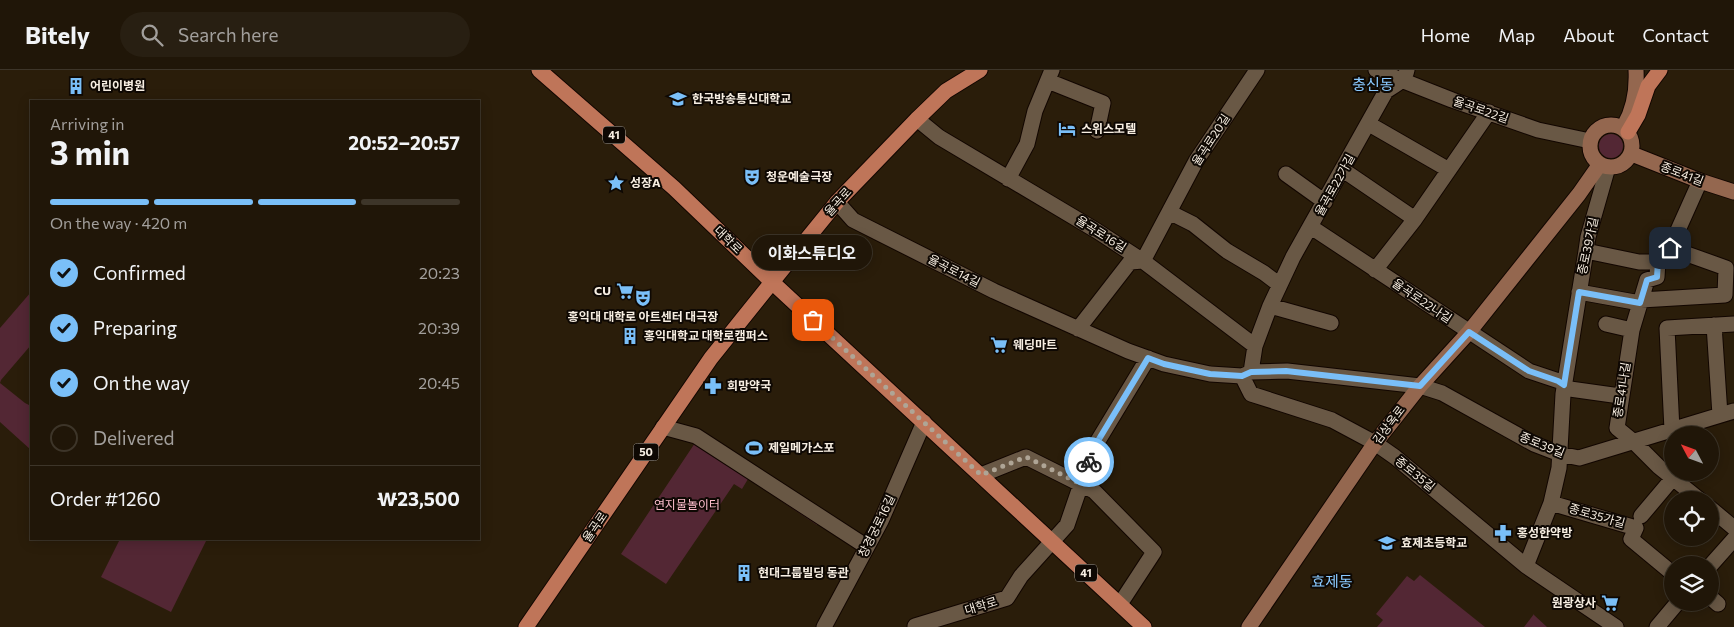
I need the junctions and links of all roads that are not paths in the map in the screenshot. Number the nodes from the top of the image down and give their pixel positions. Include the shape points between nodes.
1 (539, 70) edge
2 (980, 70) edge
3 (1257, 70) edge
4 (1376, 70) edge
5 (1636, 70) edge
6 (1660, 70) edge
7 (1050, 75) edge
8 (1404, 75) edge
9 (1489, 112) junction
10 (917, 120) junction
11 (1369, 124) junction
12 (1096, 130) dead end
13 (1626, 130) junction
14 (1590, 141) junction
15 (1632, 154) junction
16 (1604, 165) junction
17 (1343, 170) junction
18 (1449, 170) junction
19 (1286, 174) dead end
20 (1008, 179) junction
21 (1700, 181) junction
22 (1734, 192) edge
23 (837, 202) junction
24 (1324, 202) junction
25 (1169, 212) junction
26 (1415, 219) junction
27 (1310, 227) junction
28 (1670, 248) junction
29 (1586, 251) junction
30 (1143, 261) junction
31 (1658, 262) junction
32 (1375, 270) junction
33 (772, 282) junction
34 (1280, 285) junction
35 (1579, 292) junction
36 (1641, 302) junction
37 (1270, 306) junction
38 (1331, 322) dead end
39 (1606, 324) dead end
40 (1734, 324) edge
41 (1714, 325) junction
42 (1078, 329) junction
43 (1632, 330) junction
44 (1469, 332) junction
45 (1255, 346) junction
46 (1148, 358) junction
47 (1247, 374) junction
48 (1564, 385) junction
49 (1420, 386) junction
50 (1620, 396) junction
51 (1727, 413) edge
52 (924, 422) junction
53 (1672, 426) edge
54 (1685, 426) edge
55 (663, 427) junction
56 (1664, 433) edge
57 (1634, 442) junction
58 (1375, 443) junction
59 (1560, 454) junction
60 (1664, 471) edge
61 (981, 475) junction
62 (1670, 481) edge
63 (1677, 481) edge
64 (1081, 484) junction
65 (1689, 491) edge
66 (1551, 503) junction
67 (1641, 516) dead end
68 (1719, 516) edge
69 (1734, 528) edge
70 (1734, 539) edge
71 (1053, 542) junction
72 (867, 547) junction
73 (1719, 556) edge
74 (1526, 566) junction
75 (1664, 566) edge
76 (1120, 604) junction
77 (1670, 611) edge
78 (915, 626) edge
79 (526, 627) edge
80 (824, 627) edge
81 (1144, 627) edge
82 (1249, 627) edge
83 (1616, 627) edge
84 (1656, 627) edge

1 - 33 main road, 대학로 / 41 via 674,188
2 - 10 main road, 율곡로 / 50 via 946,91
3 - 25 street, 율곡로20길 via 1196,161
4 - 8 street, 율곡로22길
5 - 13 street via 1632,114
6 - 13 main road via 1648,86 1638,115
7 - 12 street via 1103,103
7 - 20 street via 1035,111 1027,144
8 - 9 street, 율곡로22길
8 - 11 street, 율곡로22가길 via 1386,91
9 - 14 street, 율곡로22길 via 1538,130
9 - 18 street
10 - 20 street, 율곡로16길 via 939,138
10 - 23 main road, 율곡로 / 50
11 - 17 street, 율곡로22가길
11 - 18 street
13 - 14 street via 1615,125 1605,126 1596,131
13 - 15 street via 1633,142
14 - 16 street via 1594,159
15 - 16 street via 1618,166
15 - 21 street, 종로41길
16 - 29 street, 종로39가길
16 - 44 street, 김상옥로
17 - 24 street, 율곡로22가길
17 - 26 street
18 - 26 street
19 - 24 street
20 - 30 street, 율곡로16길
21 - 22 street, 종로41길
21 - 28 street, 종로41나길
23 - 33 main road, 율곡로 / 50
23 - 42 street, 율곡로14길 via 853,220
24 - 27 street, 율곡로22가길
25 - 30 street, 율곡로20길
25 - 34 street via 1193,224 1227,251
26 - 32 street
27 - 32 street, 율곡로22나길
27 - 34 street, 율곡로22가길
28 - 31 street, 종로41나길
28 - 36 street via 1726,268 1725,295
29 - 31 street via 1638,262
29 - 35 street, 종로39가길
30 - 42 street via 1130,262
30 - 45 street, 율곡로16길
31 - 36 street, 종로41나길 via 1657,277 1647,280
32 - 44 street, 율곡로22나길
33 - 52 main road, 대학로 / 41
33 - 55 main road, 율곡로 / 50 via 711,358
34 - 37 street, 율곡로22가길
35 - 36 street
35 - 48 street, 종로39가길
36 - 43 street, 종로41나길
37 - 38 street
37 - 45 street, 율곡로22가길
39 - 43 street
40 - 41 street
41 - 51 street, 종로39길
41 - 53 street via 1667,328
42 - 46 street, 율곡로14길
43 - 50 street, 종로41나길
44 - 48 street via 1529,371
44 - 49 street, 김상옥로
45 - 47 street
46 - 47 street, 율곡로14길 via 1210,374
46 - 64 street, 대학로 via 1093,449
47 - 49 street, 율곡로14길 via 1286,371
47 - 58 street, 종로35길 via 1251,394 1332,420
48 - 50 street via 1570,389
48 - 59 street, 종로39가길
49 - 58 street, 김상옥로
49 - 59 street, 종로39길 via 1442,393 1534,444
50 - 57 street, 종로41나길 via 1617,428
51 - 54 street, 종로39길
52 - 61 main road, 대학로 / 41
52 - 72 street, 창경궁로16길
55 - 72 street via 696,436
55 - 79 main road, 율곡로 / 50
56 - 57 street, 종로39길
57 - 59 street, 종로39길 via 1578,458
57 - 60 street
58 - 74 street, 종로35길
58 - 82 street, 김상옥로
59 - 66 street
61 - 64 street via 1026,457
61 - 71 main road, 대학로 / 41
62 - 67 street, 종로35가길
63 - 65 street
64 - 71 street, 대학로 via 1067,525
64 - 76 street via 1094,491 1154,552
66 - 74 street
66 - 75 street, 종로35가길 via 1636,528 1631,539
68 - 69 street
70 - 73 street
71 - 76 main road, 대학로 / 41
71 - 78 street, 대학로 via 1021,576 1007,598
72 - 80 street, 창경궁로16길
74 - 83 street, 종로35길
76 - 81 main road, 대학로 / 41
77 - 84 street

